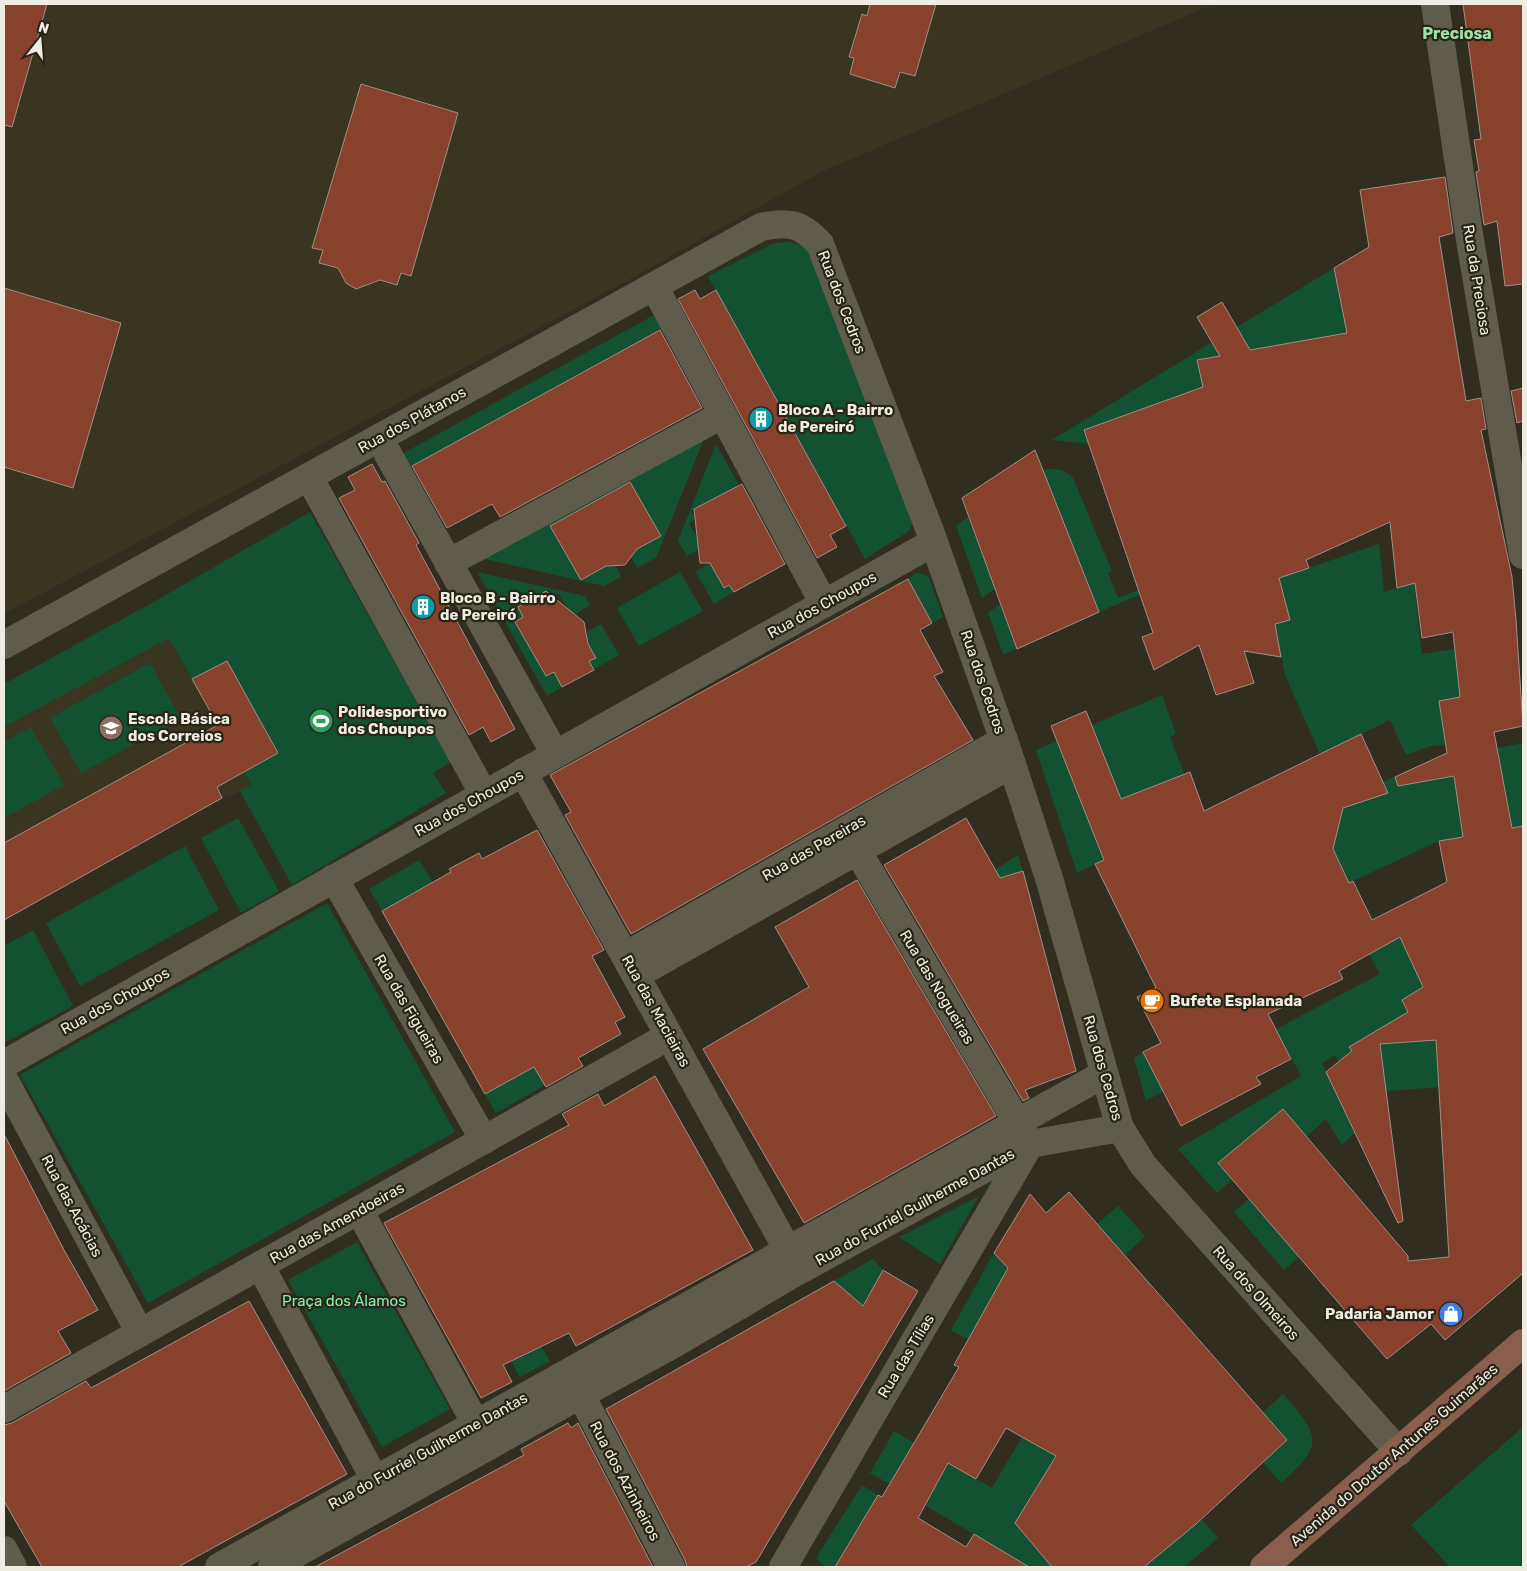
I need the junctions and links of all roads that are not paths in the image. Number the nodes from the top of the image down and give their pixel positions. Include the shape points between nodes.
1 (1435, 4) edge
2 (820, 244) joint
3 (654, 286) junction
4 (722, 415) junction
5 (379, 438) junction
6 (309, 477) junction
7 (934, 542) junction
8 (1523, 555) edge
9 (448, 563) junction
10 (824, 604) junction
11 (4, 645) edge
12 (1008, 752) junction
13 (555, 754) junction
14 (523, 772) junction
15 (483, 793) junction
16 (857, 850) junction
17 (334, 878) junction
18 (631, 966) junction
19 (669, 1036) junction
20 (4, 1064) edge
21 (1104, 1074) junction
22 (4, 1079) edge
23 (1120, 1128) junction
24 (1023, 1134) junction
25 (484, 1140) junction
26 (359, 1210) junction
27 (794, 1260) junction
28 (260, 1265) junction
29 (140, 1333) junction
30 (1523, 1342) edge
31 (575, 1383) junction
32 (4, 1409) edge
33 (476, 1424) junction
34 (1400, 1452) junction
35 (375, 1480) junction
36 (4, 1550) edge
37 (298, 1550) edge
38 (13, 1567) edge
39 (219, 1567) edge
40 (272, 1567) edge
41 (671, 1567) edge
42 (783, 1567) edge
43 (1264, 1567) edge

1 - 8 street, Rua da Preciosa
2 - 3 street, Rua dos Plátanos via 807,230 782,223 761,227
2 - 7 street, Rua dos Cedros
3 - 4 street
3 - 5 street, Rua dos Plátanos
4 - 9 street
4 - 10 street
5 - 6 street, Rua dos Plátanos
5 - 9 street
6 - 11 street, Rua dos Plátanos
6 - 15 street
7 - 10 street, Rua dos Choupos
7 - 12 street, Rua dos Cedros
9 - 13 street
10 - 13 street, Rua dos Choupos
12 - 16 street, Rua das Pereiras
12 - 18 street, Rua das Pereiras
12 - 21 street, Rua dos Cedros via 1049,878
13 - 14 street, Rua dos Choupos
14 - 15 street, Rua dos Choupos
14 - 18 street, Rua das Macieiras
15 - 17 street, Rua dos Choupos
16 - 18 street, Rua das Pereiras
16 - 24 street, Rua das Nogueiras
17 - 20 street, Rua dos Choupos
17 - 25 street, Rua das Figueiras
18 - 19 street, Rua das Macieiras
19 - 25 street, Rua das Amendoeiras
19 - 27 street, Rua das Macieiras
21 - 23 street, Rua dos Cedros
21 - 24 street, Rua do Furriel Guilherme Dantas
22 - 29 street, Rua das Acácias
23 - 24 street, Rua do Furriel Guilherme Dantas
23 - 34 street, Rua dos Olmeiros via 1143,1165
24 - 27 street, Rua do Furriel Guilherme Dantas
24 - 42 street, Rua das Tílias
25 - 26 street, Rua das Amendoeiras
26 - 28 street, Rua das Amendoeiras
26 - 33 street
27 - 31 street, Rua do Furriel Guilherme Dantas via 674,1344
28 - 29 street, Rua das Amendoeiras
28 - 35 street
29 - 32 street, Rua das Amendoeiras
30 - 34 main road, Avenida do Doutor Antunes Guimarães
31 - 33 street, Rua do Furriel Guilherme Dantas
31 - 37 street, Rua do Furriel Guilherme Dantas
31 - 41 street, Rua dos Azinheiros
33 - 35 street, Rua do Furriel Guilherme Dantas
34 - 43 main road, Avenida do Doutor Antunes Guimarães
35 - 37 street, Rua do Furriel Guilherme Dantas
36 - 38 street
37 - 39 street, Rua do Furriel Guilherme Dantas
37 - 40 street, Rua do Furriel Guilherme Dantas

